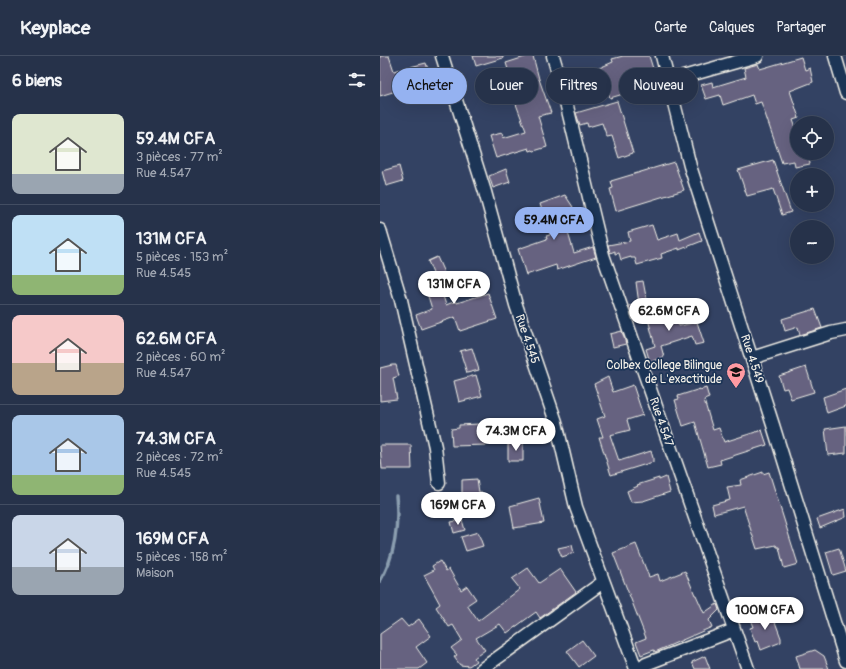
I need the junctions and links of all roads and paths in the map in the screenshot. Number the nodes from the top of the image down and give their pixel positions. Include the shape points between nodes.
1 (442, 56) edge
2 (553, 56) edge
3 (662, 56) edge
4 (757, 56) edge
5 (835, 56) edge
6 (665, 68) edge
7 (698, 73) edge
8 (846, 93) edge
9 (675, 104) edge
10 (380, 230) edge
11 (846, 330) edge
12 (752, 358) junction
13 (439, 483) dead end
14 (603, 582) junction
15 (734, 630) junction
16 (846, 661) edge
17 (482, 669) edge
18 (636, 669) edge
19 (640, 669) edge
20 (748, 669) edge

1 - 14 street, Rue 4.545 via 485,192 516,305 556,422 576,507
2 - 15 street, Rue 4.547 via 603,255
3 - 6 street, Rue 4.549
4 - 7 street
5 - 8 street
9 - 12 street, Rue 4.549 via 690,166
10 - 13 street via 403,308 435,447
11 - 12 street
12 - 16 street, Rue 4.549
14 - 17 street
14 - 18 street, Rue 4.545
15 - 19 street via 646,664
15 - 20 street, Rue 4.547

